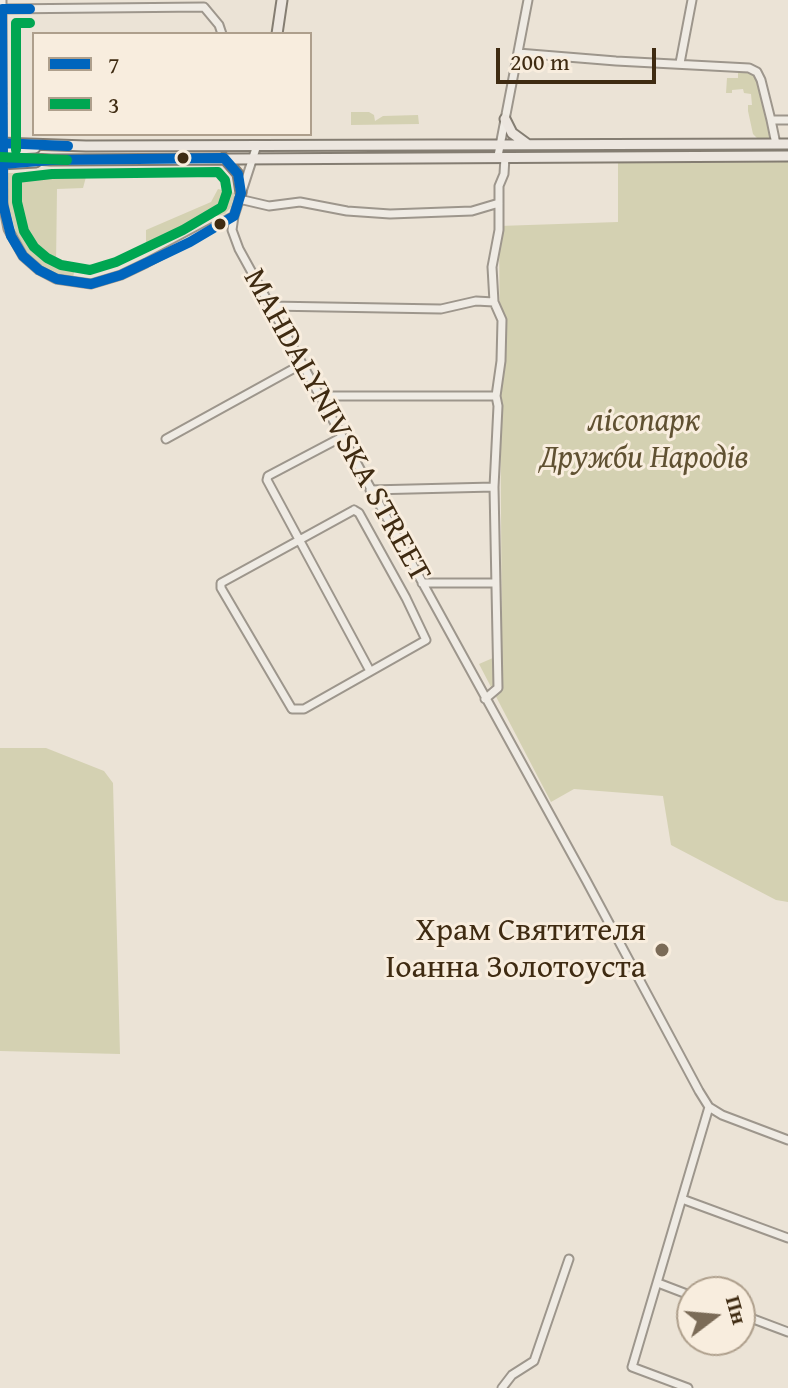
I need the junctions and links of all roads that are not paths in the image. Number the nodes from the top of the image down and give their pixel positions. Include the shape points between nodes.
1 (2, 0) edge
2 (282, 0) edge
3 (528, 0) edge
4 (692, 0) edge
5 (1, 9) edge
6 (221, 32) edge
7 (277, 32) edge
8 (518, 53) junction
9 (680, 63) junction
10 (505, 119) junction
11 (771, 120) junction
12 (788, 120) edge
13 (259, 136) edge
14 (223, 141) junction
15 (0, 143) edge
16 (527, 144) junction
17 (776, 144) junction
18 (788, 144) edge
19 (257, 145) junction
20 (500, 145) junction
21 (51, 146) junction
22 (0, 150) edge
23 (501, 156) junction
24 (788, 156) edge
25 (0, 157) edge
26 (252, 157) junction
27 (224, 158) junction
28 (51, 160) junction
29 (0, 164) edge
30 (240, 196) junction
31 (499, 203) junction
32 (234, 216) junction
33 (494, 302) junction
34 (270, 306) junction
35 (302, 364) junction
36 (320, 396) junction
37 (496, 396) junction
38 (342, 437) junction
39 (166, 439) dead end
40 (494, 487) junction
41 (370, 490) junction
42 (300, 541) junction
43 (422, 583) junction
44 (494, 583) junction
45 (370, 671) junction
46 (485, 699) junction
47 (709, 1107) junction
48 (788, 1140) edge
49 (682, 1199) junction
50 (788, 1238) edge
51 (569, 1259) dead end
52 (658, 1283) junction
53 (676, 1290) edge
54 (756, 1320) edge
55 (788, 1332) edge
56 (502, 1388) edge
57 (688, 1388) edge

1 - 5 street
2 - 7 main road
3 - 8 street
4 - 9 street
5 - 6 street via 204,7
5 - 32 street, bridge via 3,204 8,229 23,256 56,279 91,284 121,275
8 - 9 street
8 - 10 street
9 - 11 street via 757,72
10 - 16 main road
10 - 20 street
11 - 12 street
11 - 17 street
13 - 19 main road
14 - 19 main road
14 - 21 main road
14 - 27 street
15 - 21 main road
16 - 17 main road
16 - 20 main road
17 - 18 main road
19 - 20 main road
19 - 26 street, MAHDALYNIVSKA STREET
20 - 23 street
21 - 22 main road
23 - 24 main road
23 - 26 main road
23 - 31 street
25 - 28 main road
26 - 27 main road
26 - 30 street, MAHDALYNIVSKA STREET
27 - 28 main road
27 - 30 main road via 238,174
28 - 29 main road
30 - 31 street via 263,206 300,202 390,214 472,211
30 - 32 street, MAHDALYNIVSKA STREET
31 - 33 street
32 - 34 street, MAHDALYNIVSKA STREET via 235,241
33 - 34 street via 441,309
33 - 37 street via 502,320
34 - 35 street, MAHDALYNIVSKA STREET
35 - 36 street, MAHDALYNIVSKA STREET
35 - 39 street
36 - 37 street
36 - 38 street, MAHDALYNIVSKA STREET
37 - 40 street
38 - 41 street, MAHDALYNIVSKA STREET
38 - 42 street via 267,478
40 - 41 street
40 - 44 street
41 - 43 street, MAHDALYNIVSKA STREET
42 - 45 street
42 - 45 street via 357,511 406,598 426,640
42 - 45 street via 225,580 221,588 292,709 304,709
43 - 44 street
43 - 46 street, MAHDALYNIVSKA STREET
44 - 46 street via 498,688
46 - 47 street, MAHDALYNIVSKA STREET
47 - 48 street
47 - 49 street
49 - 50 street
49 - 52 street
51 - 56 street via 534,1361
52 - 53 street
52 - 57 street via 632,1367
54 - 55 street

